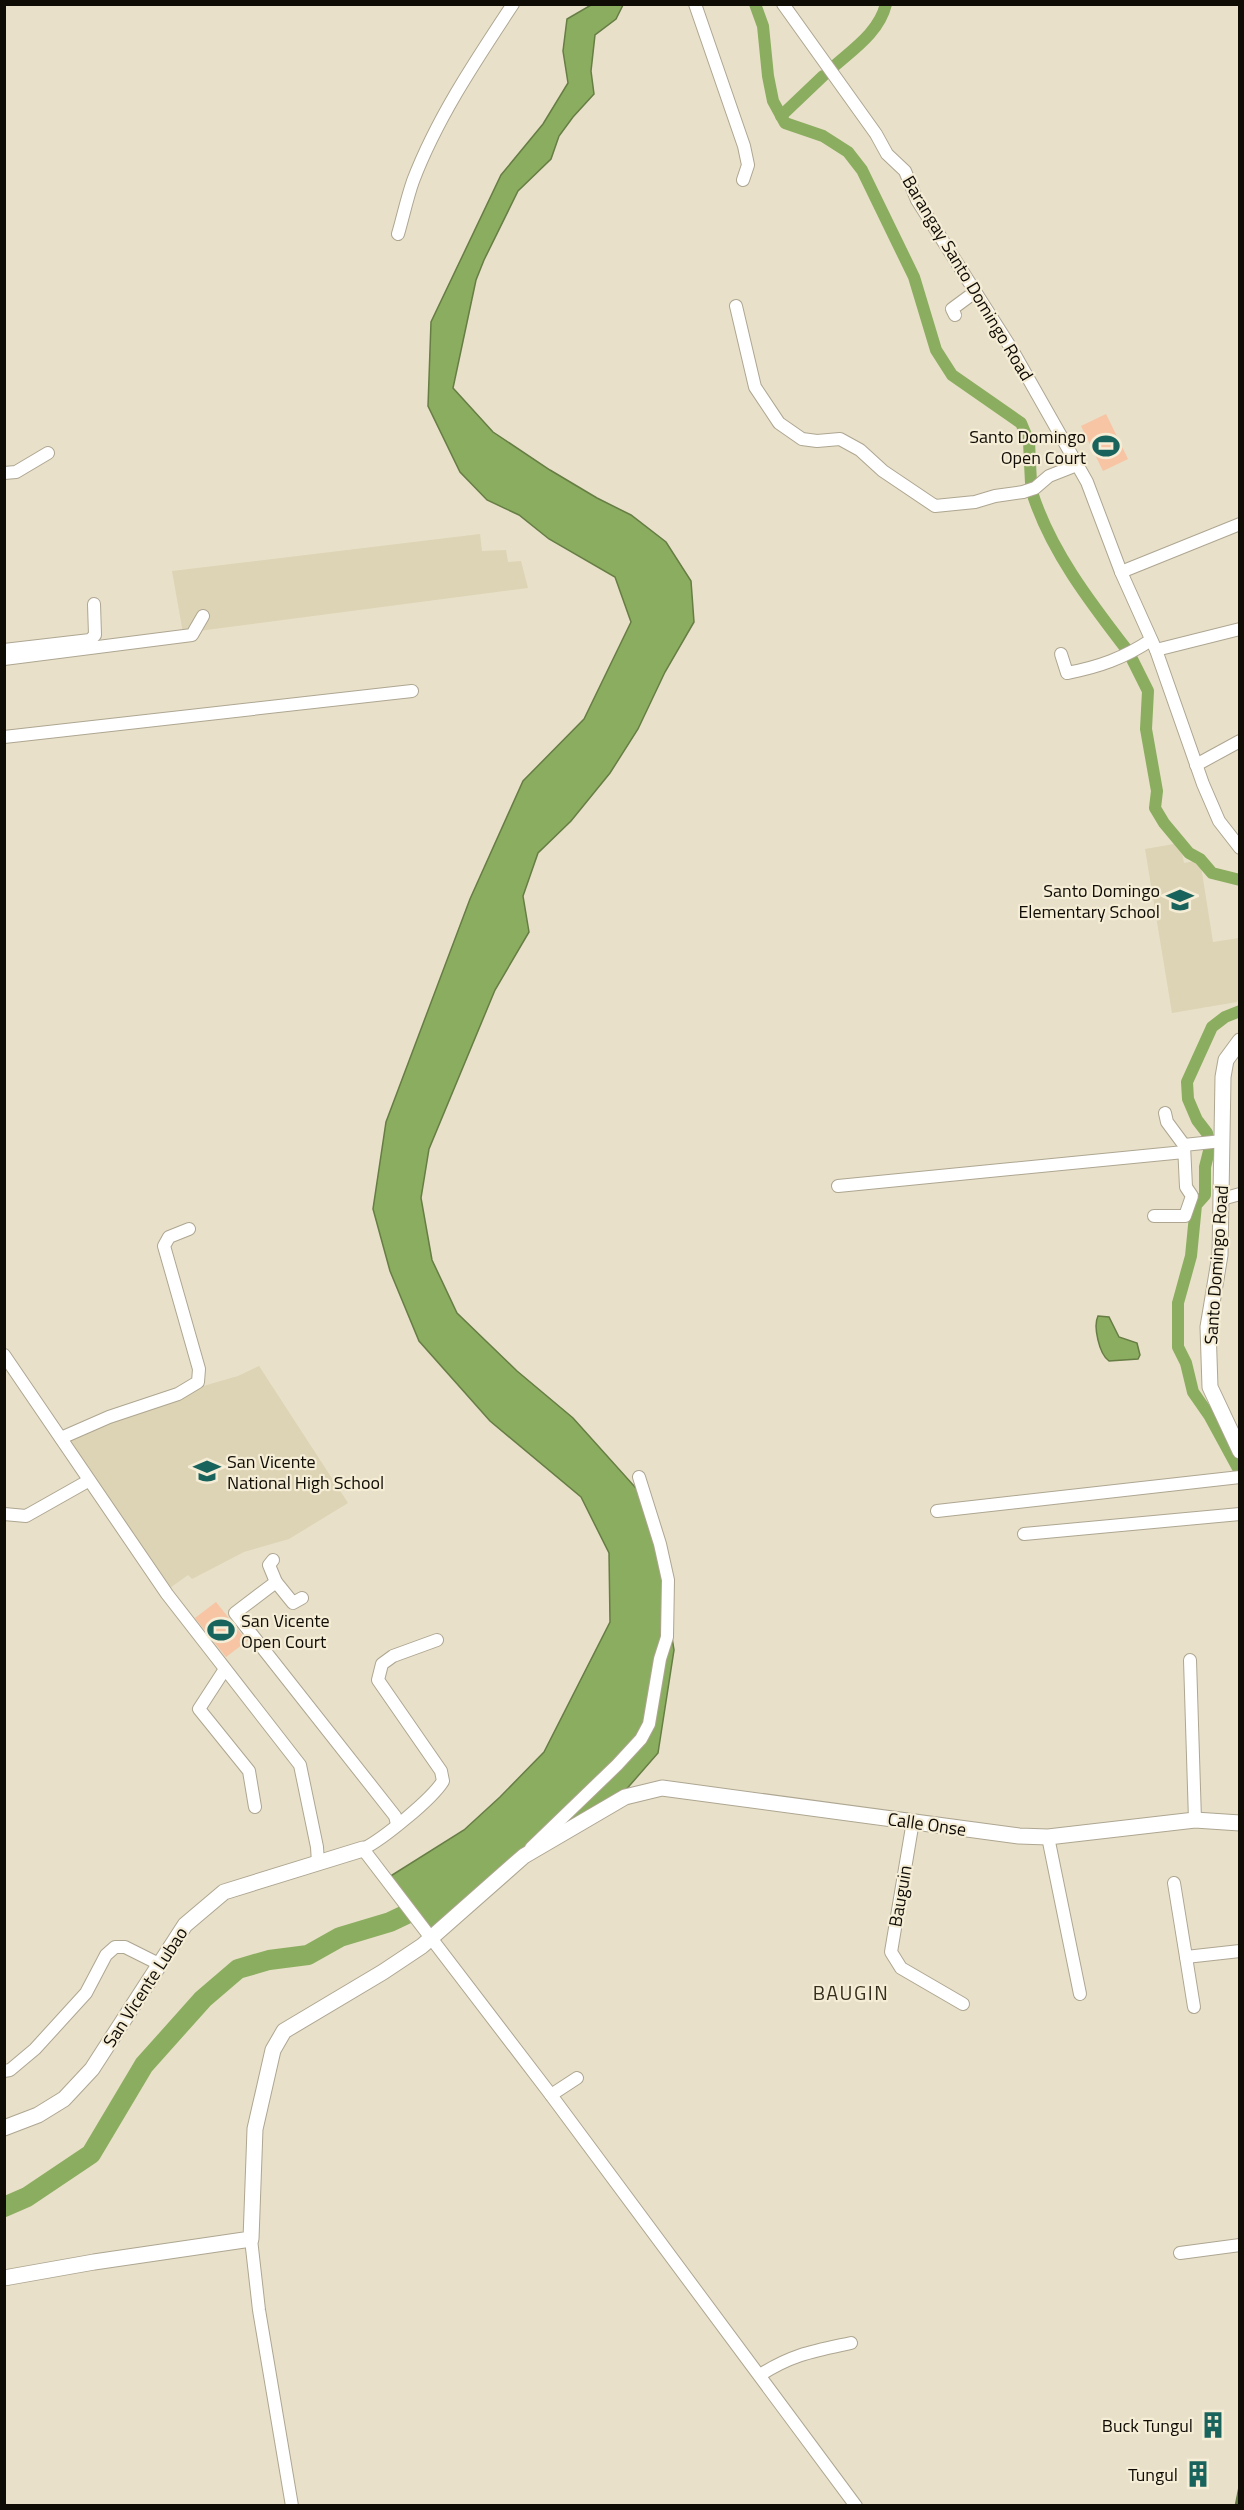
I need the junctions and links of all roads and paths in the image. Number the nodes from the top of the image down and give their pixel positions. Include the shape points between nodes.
1 (513, 4) edge
2 (695, 4) edge
3 (783, 4) edge
4 (743, 180) dead end
5 (398, 234) dead end
6 (975, 292) junction
7 (736, 306) dead end
8 (956, 315) dead end
9 (48, 453) dead end
10 (1077, 465) junction
11 (4, 473) edge
12 (1239, 524) edge
13 (1121, 572) junction
14 (94, 604) dead end
15 (202, 616) dead end
16 (1239, 629) edge
17 (1154, 645) junction
18 (4, 650) edge
19 (1061, 654) dead end
20 (4, 659) edge
21 (412, 691) dead end
22 (4, 737) edge
23 (1239, 741) edge
24 (1196, 765) junction
25 (1239, 848) edge
26 (1239, 1041) edge
27 (1165, 1113) dead end
28 (1213, 1142) junction
29 (1184, 1148) junction
30 (838, 1186) dead end
31 (1239, 1194) edge
32 (1222, 1199) junction
33 (1154, 1216) dead end
34 (189, 1228) dead end
35 (4, 1355) edge
36 (61, 1438) junction
37 (1239, 1451) edge
38 (639, 1477) dead end
39 (1239, 1477) edge
40 (88, 1481) junction
41 (937, 1511) dead end
42 (4, 1514) edge
43 (1239, 1514) edge
44 (1024, 1534) dead end
45 (273, 1560) dead end
46 (276, 1582) junction
47 (302, 1598) dead end
48 (436, 1640) dead end
49 (1190, 1660) dead end
50 (225, 1669) junction
51 (255, 1807) dead end
52 (1195, 1820) junction
53 (913, 1821) junction
54 (1239, 1822) edge
55 (397, 1824) junction
56 (1048, 1837) junction
57 (363, 1849) junction
58 (524, 1856) junction
59 (318, 1863) junction
60 (1174, 1883) dead end
61 (430, 1939) junction
62 (1239, 1952) edge
63 (1186, 1957) junction
64 (159, 1964) junction
65 (1080, 1994) dead end
66 (963, 2004) dead end
67 (1194, 2007) dead end
68 (4, 2071) edge
69 (577, 2078) dead end
70 (550, 2095) junction
71 (4, 2128) edge
72 (250, 2239) junction
73 (1239, 2246) edge
74 (1180, 2253) dead end
75 (4, 2278) edge
76 (851, 2343) dead end
77 (760, 2375) junction
78 (292, 2505) edge
79 (856, 2505) edge

1 - 5 street via 431,140 413,182
2 - 4 street via 744,146 748,165
3 - 6 street, Barangay Santo Domingo Road via 887,154 905,171 914,195
6 - 8 street via 952,309
6 - 10 street, Barangay Santo Domingo Road
7 - 10 street via 755,387 778,423 802,439 840,439 935,506 1023,492
9 - 11 street via 16,472
10 - 13 street, Barangay Santo Domingo Road
12 - 13 street
13 - 17 street, Barangay Santo Domingo Road
14 - 18 street via 95,635 90,640
15 - 20 street via 192,635
16 - 17 street
17 - 19 street via 1103,666 1067,673
17 - 24 street, Barangay Santo Domingo Road
21 - 22 street
23 - 24 street
24 - 25 street, Barangay Santo Domingo Road via 1219,821
26 - 28 street, Santo Domingo Road via 1226,1060
27 - 29 street
28 - 29 street
28 - 32 street, Santo Domingo Road
29 - 30 street
29 - 33 street via 1186,1187 1192,1196 1185,1216
31 - 32 street
32 - 37 street, Santo Domingo Road via 1220,1255 1208,1327 1210,1387
34 - 36 street via 169,1237 164,1246 199,1369 198,1382 178,1394
35 - 36 street
36 - 40 street
38 - 58 street via 668,1580 667,1637 649,1724 617,1765
39 - 41 street
40 - 42 street via 26,1516
40 - 50 street
43 - 44 street
45 - 46 street via 269,1565
46 - 47 street via 293,1603
46 - 55 street via 236,1613 395,1816
48 - 55 street, San Vicente Lubao via 393,1656 378,1670 378,1680 441,1771 443,1780 436,1793
49 - 52 street
50 - 51 street via 199,1709 249,1771
50 - 59 street via 300,1765
52 - 54 street, Calle Onse
52 - 56 street, Calle Onse
53 - 56 street, Calle Onse via 987,1833
53 - 58 street, Calle Onse via 662,1788 617,1801
53 - 66 street, Bauguin via 891,1952 901,1968
55 - 57 street, San Vicente Lubao
56 - 65 street
57 - 59 street, San Vicente Lubao
57 - 61 street
58 - 61 street, Calle Onse
59 - 64 street, San Vicente Lubao via 224,1892 185,1924
60 - 63 street
61 - 70 street
61 - 72 street, Calle Onse via 284,2031 273,2050 255,2129
62 - 63 street
63 - 67 street
64 - 68 street via 124,1947 115,1947 106,1955 86,1993 36,2049
64 - 71 street, San Vicente Lubao via 92,2069 64,2099 38,2115
69 - 70 street
70 - 77 street
72 - 75 street
72 - 78 street
73 - 74 street
76 - 77 street via 793,2356
77 - 79 street

